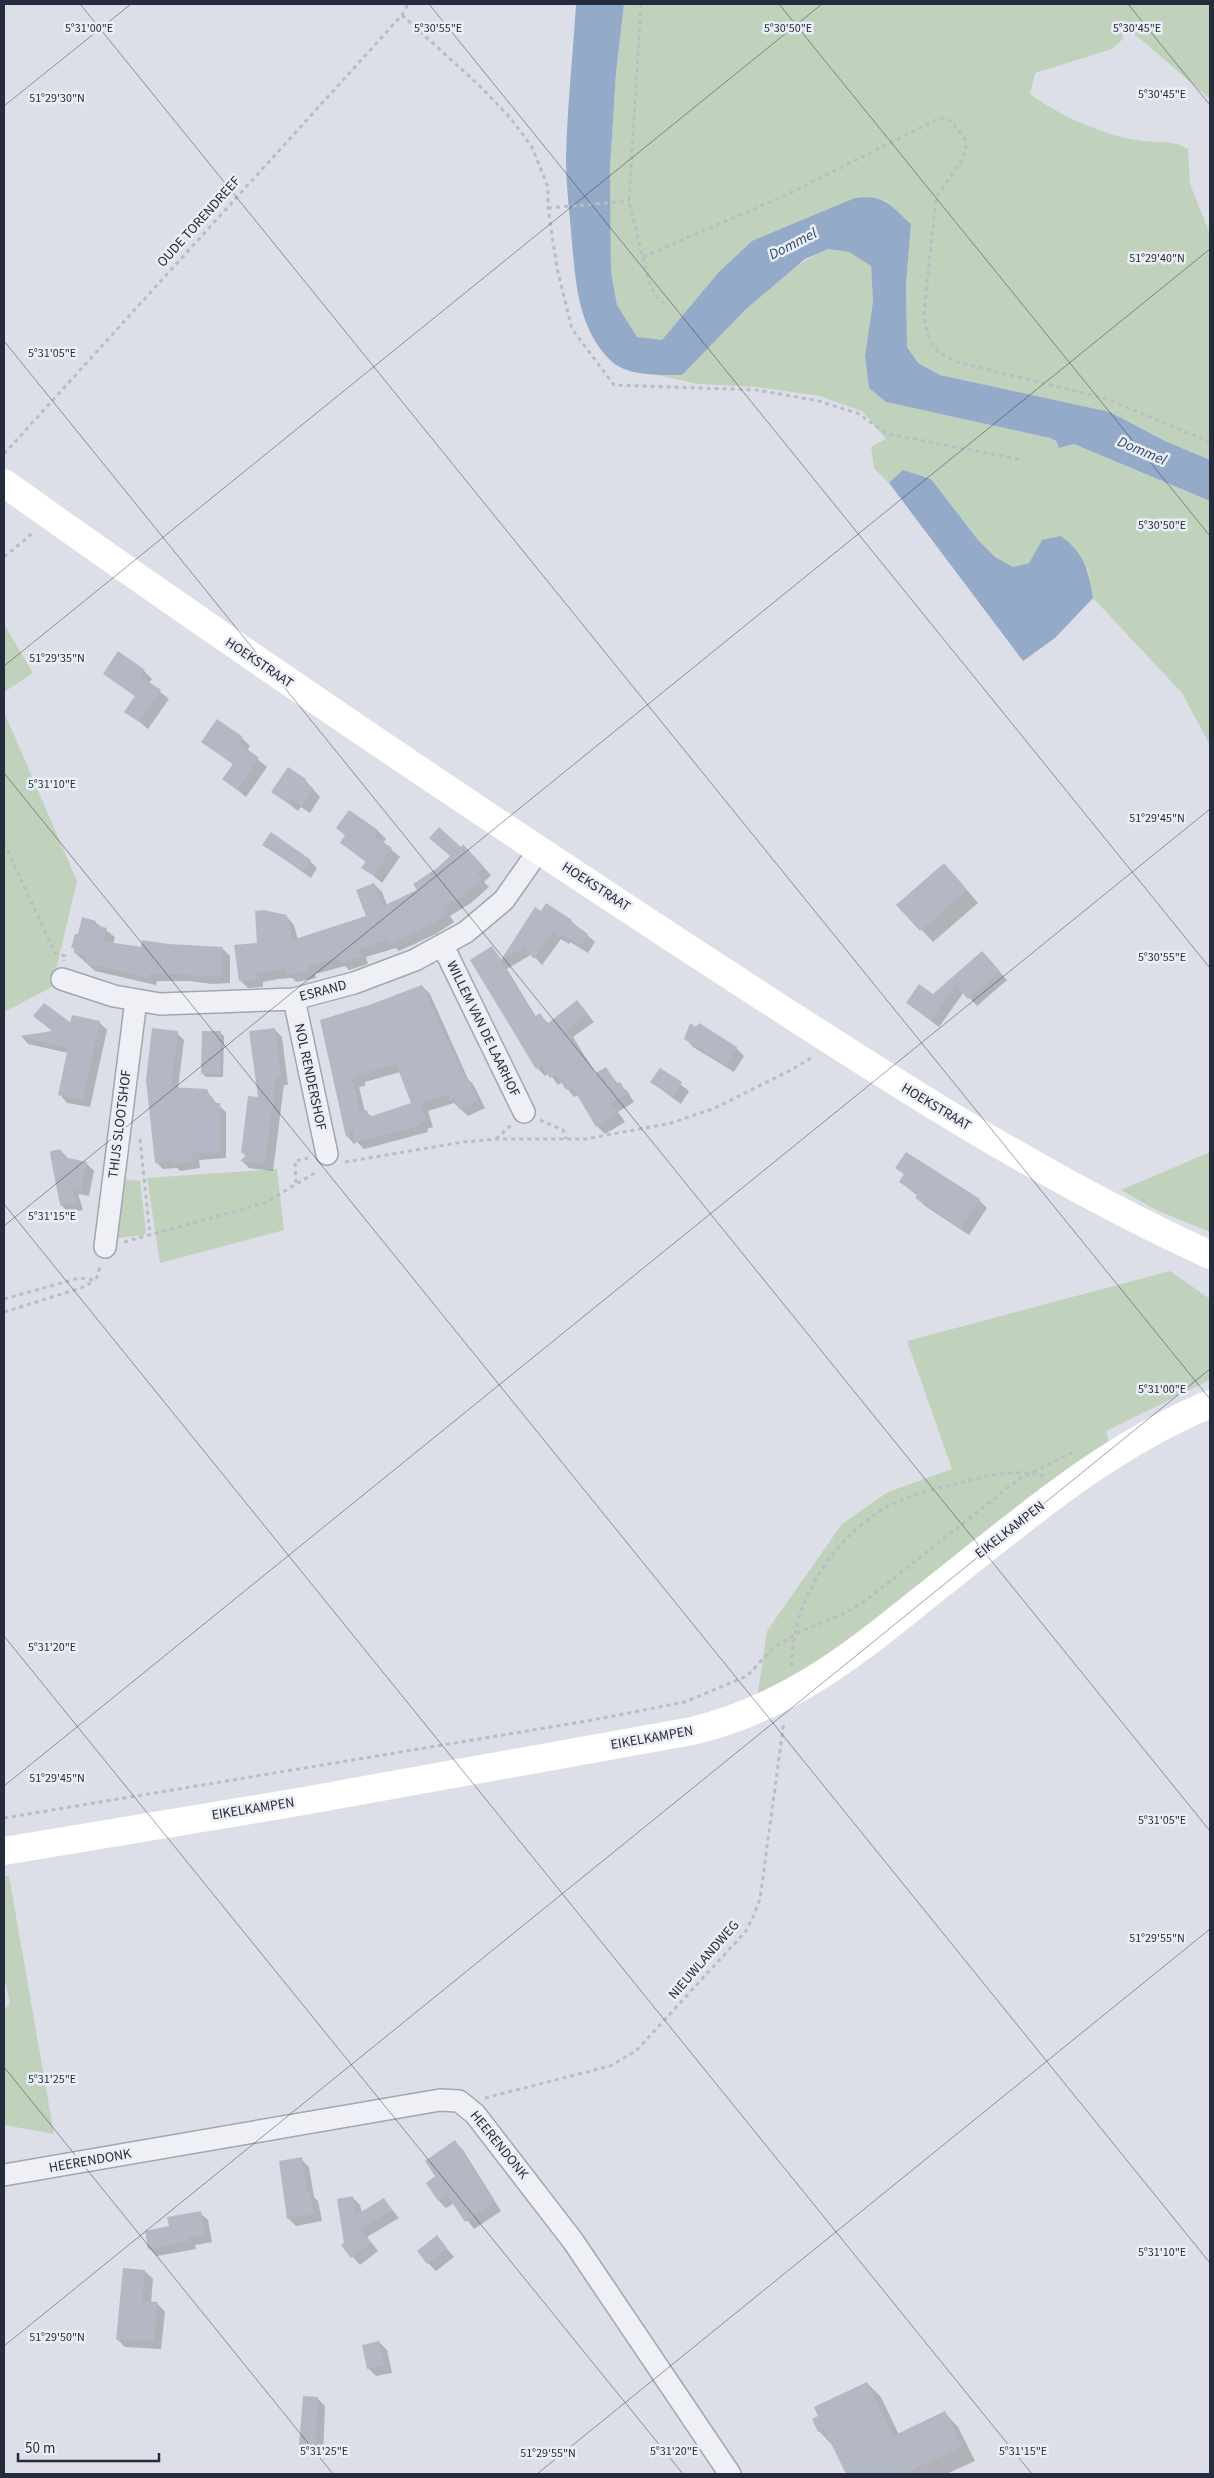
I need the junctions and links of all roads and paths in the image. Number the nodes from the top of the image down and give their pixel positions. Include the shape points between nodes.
1 (408, 4) edge
2 (641, 4) edge
3 (402, 15) junction
4 (629, 201) junction
5 (548, 208) junction
6 (643, 257) junction
7 (663, 302) dead end
8 (1210, 442) edge
9 (4, 454) edge
10 (1023, 460) dead end
11 (4, 483) edge
12 (52, 517) junction
13 (4, 557) edge
14 (4, 844) edge
15 (539, 850) junction
16 (443, 946) junction
17 (62, 979) joint
18 (294, 999) junction
19 (136, 1000) junction
20 (835, 1043) junction
21 (524, 1112) dead end
22 (140, 1138) dead end
23 (328, 1162) junction
24 (150, 1235) junction
25 (105, 1247) junction
26 (1210, 1255) edge
27 (96, 1280) junction
28 (4, 1299) edge
29 (4, 1312) edge
30 (1210, 1404) edge
31 (1032, 1472) dead end
32 (787, 1694) junction
33 (4, 1818) edge
34 (4, 1851) edge
35 (470, 2109) junction
36 (4, 2175) edge
37 (730, 2474) edge

1 - 3 path, OUDE TORENDREEF
2 - 4 path
3 - 5 path via 484,88 525,137 548,187
3 - 9 path, OUDE TORENDREEF
4 - 5 path
4 - 6 path
5 - 10 path via 557,268 572,329 614,385 757,390 819,401 857,413 888,434
6 - 7 path via 655,295
6 - 8 path via 786,196 940,118 951,121 965,139 966,149 962,161 936,197 924,313 935,349 957,362 1113,401
11 - 12 street, HOEKSTRAAT
12 - 13 path
12 - 15 street, HOEKSTRAAT via 212,630
14 - 17 path via 55,953 65,956
15 - 16 street, ESRAND via 504,900 489,915
15 - 20 street, HOEKSTRAAT
16 - 18 street, ESRAND via 384,973
16 - 21 street, WILLEM VAN DE LAARHOF
17 - 19 street, ESRAND
18 - 19 street, ESRAND via 160,1004
18 - 23 street, NOL RENDERSHOF
19 - 25 street, THIJS SLOOTSHOF
20 - 23 path via 754,1089 708,1111 671,1123 586,1139 463,1142
20 - 26 street, HOEKSTRAAT via 1033,1164 1109,1206
22 - 24 path
23 - 24 path via 265,1203
24 - 25 path
25 - 27 path
27 - 28 path via 78,1278
27 - 29 path
30 - 32 street, EIKELKAMPEN via 1154,1429 1091,1469 848,1659
31 - 33 path, EIKELKAMPEN via 992,1476 944,1487 892,1505 873,1516 843,1541 826,1563 810,1589 795,1634 772,1649 747,1676 685,1702 578,1723
32 - 34 street, EIKELKAMPEN via 737,1718 692,1731
32 - 35 path, NIEUWLANDWEG via 760,1899 746,1931 636,2051 624,2059 610,2066 484,2098
35 - 36 street, HEERENDONK via 459,2101 440,2100
35 - 37 street, HEERENDONK via 573,2241

